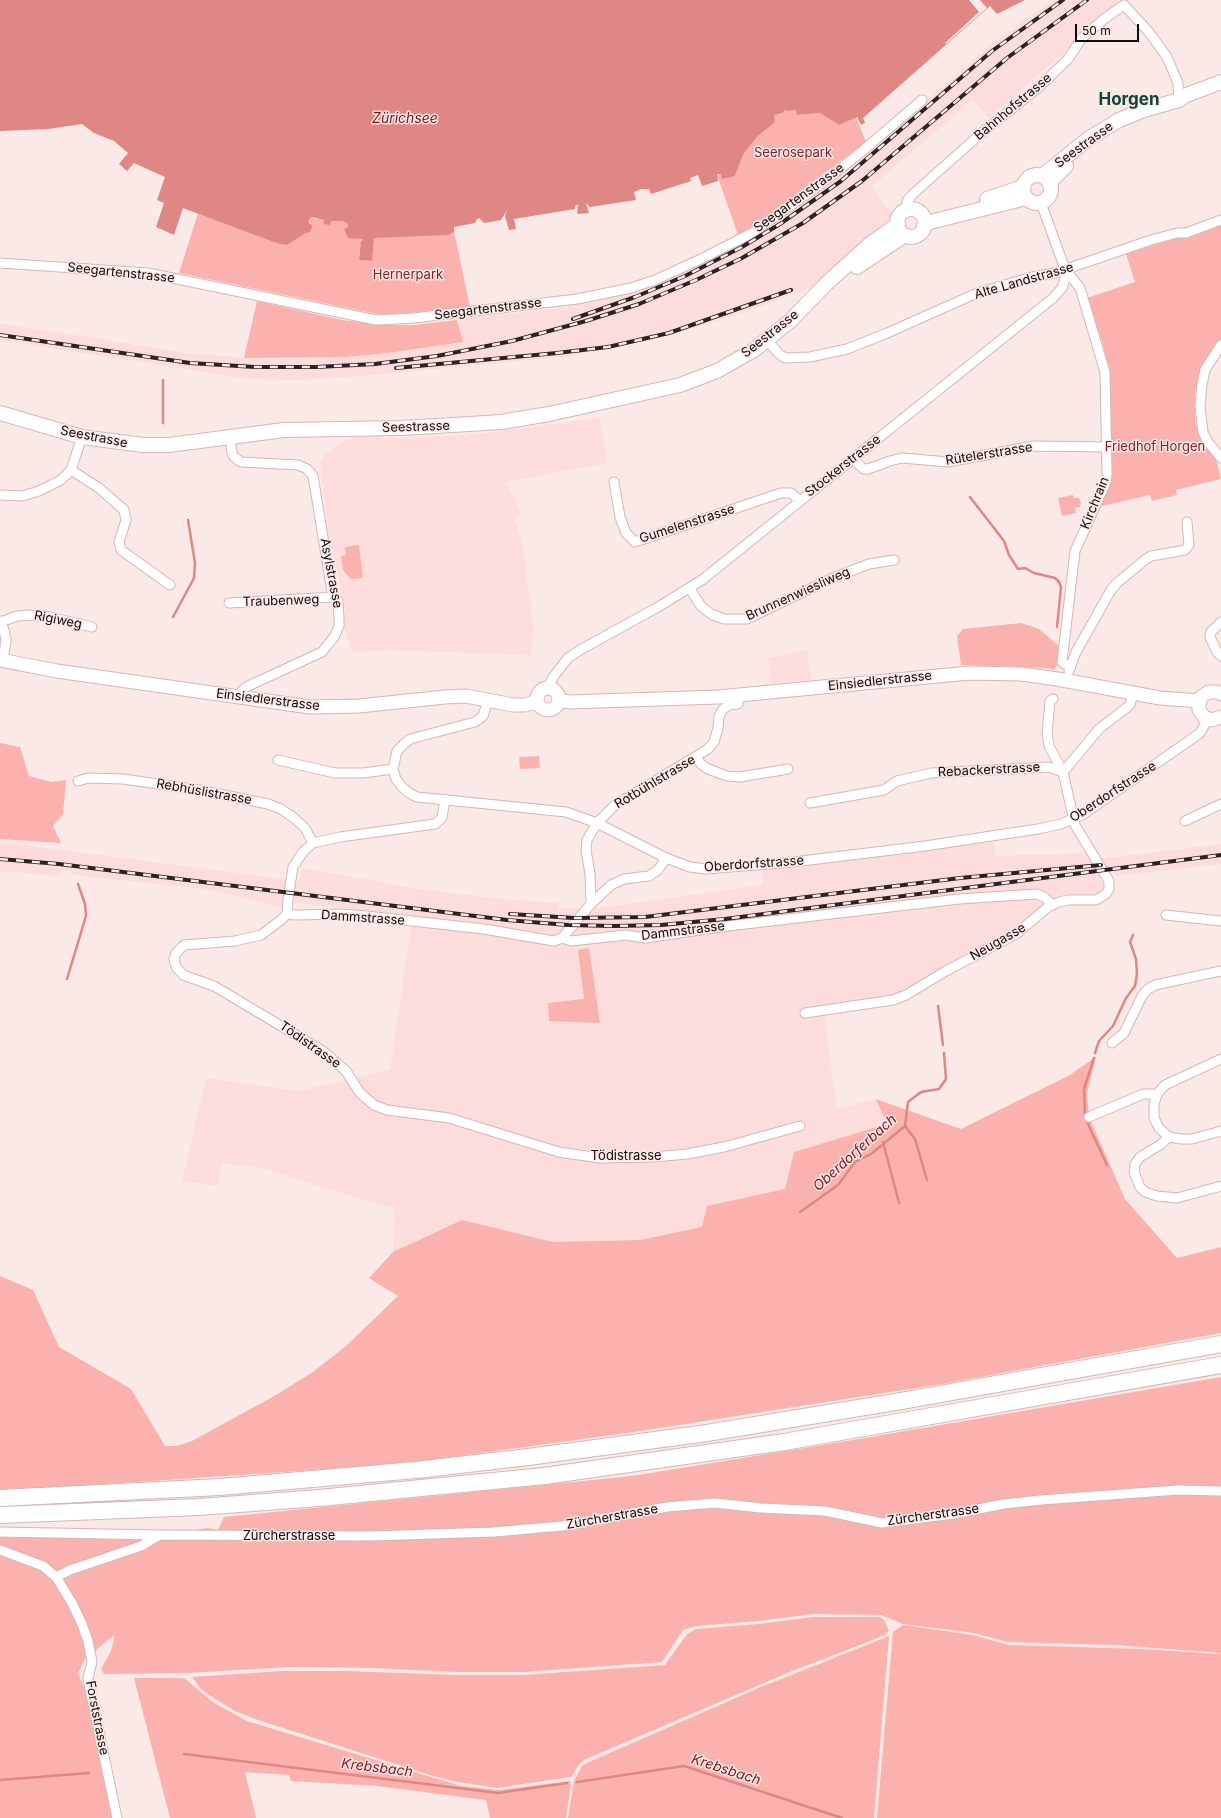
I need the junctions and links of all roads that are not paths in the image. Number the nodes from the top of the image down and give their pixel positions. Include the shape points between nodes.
1 (1221, 82) edge
2 (1221, 91) edge
3 (922, 100) dead end
4 (1179, 100) junction
5 (1046, 179) junction
6 (1025, 193) junction
7 (1041, 203) junction
8 (906, 210) junction
9 (923, 220) junction
10 (1221, 220) edge
11 (901, 229) junction
12 (0, 263) edge
13 (1065, 269) junction
14 (767, 340) junction
15 (1221, 345) edge
16 (0, 413) edge
17 (82, 437) junction
18 (230, 437) junction
19 (1107, 448) junction
20 (1221, 458) edge
21 (854, 459) junction
22 (71, 470) junction
23 (614, 482) dead end
24 (0, 495) edge
25 (800, 500) junction
26 (1187, 522) dead end
27 (894, 560) dead end
28 (170, 585) dead end
29 (690, 589) junction
30 (334, 597) junction
31 (229, 603) dead end
32 (0, 622) edge
33 (1221, 622) edge
34 (92, 627) dead end
35 (1221, 656) edge
36 (1, 660) edge
37 (1070, 667) junction
38 (1067, 681) junction
39 (548, 687) junction
40 (1220, 689) edge
41 (1133, 693) junction
42 (739, 696) junction
43 (240, 697) junction
44 (1052, 699) dead end
45 (560, 700) junction
46 (537, 701) junction
47 (1199, 701) junction
48 (488, 702) junction
49 (1215, 718) edge
50 (696, 757) junction
51 (278, 760) dead end
52 (393, 769) junction
53 (788, 769) dead end
54 (1063, 772) junction
55 (78, 780) dead end
56 (445, 799) junction
57 (810, 803) dead end
58 (1221, 804) edge
59 (1074, 819) junction
60 (1185, 821) dead end
61 (598, 823) junction
62 (313, 843) junction
63 (666, 858) junction
64 (1053, 905) junction
65 (589, 906) junction
66 (287, 914) junction
67 (1166, 915) dead end
68 (1221, 921) edge
69 (562, 938) junction
70 (1221, 971) edge
71 (805, 1013) dead end
72 (1112, 1043) dead end
73 (1221, 1059) edge
74 (1157, 1094) junction
75 (1089, 1117) dead end
76 (800, 1126) dead end
77 (1221, 1131) edge
78 (1169, 1137) junction
79 (1221, 1186) edge
80 (1221, 1344) edge
81 (1221, 1365) edge
82 (1221, 1491) edge
83 (0, 1498) edge
84 (0, 1516) edge
85 (0, 1532) edge
86 (159, 1535) junction
87 (0, 1550) edge
88 (56, 1577) junction
89 (117, 1818) edge

1 - 4 main road, Seestrasse
2 - 4 main road, Seestrasse via 1186,103
3 - 12 street, Seegartenstrasse via 860,154 752,232 655,280 631,288 577,299 376,320 148,274
4 - 5 main road, Seestrasse via 1150,109 1139,120 1092,145
4 - 8 street, Bahnhofstrasse via 1178,84 1167,57 1124,5 1082,38 1068,59 1038,88 975,138 913,194 907,201
5 - 6 main road via 1038,175 1030,177
5 - 7 main road via 1050,195
6 - 7 main road via 1033,202
6 - 9 main road via 930,222
7 - 13 street, Stockerstrasse
8 - 9 main road via 914,210
8 - 11 main road via 901,214
9 - 11 main road via 916,235
10 - 13 street, Alte Landstrasse
11 - 14 main road, Seestrasse via 864,250
13 - 14 street, Alte Landstrasse via 977,293 885,334 847,349 823,355 785,358
13 - 19 street, Kirchrain via 1080,288 1105,372
13 - 21 street, Stockerstrasse via 1062,288 1053,298
14 - 18 main road, Seestrasse via 717,371 680,385 542,416 470,424 284,430
15 - 20 street via 1205,370 1200,413 1203,432
16 - 17 main road, Seestrasse
17 - 18 main road, Seestrasse via 143,445 169,445
17 - 22 street
18 - 30 street, Asylstrasse via 232,453 241,462 298,465 311,472 315,480
19 - 21 street, Rütelerstrasse via 1033,446 948,462 902,458 868,469 864,469
19 - 37 street, Kirchrain via 1106,482 1075,551 1062,662
21 - 25 street, Stockerstrasse
22 - 24 street via 61,480 39,491 22,496
22 - 28 street via 100,488 124,510 126,520 119,542 121,550
23 - 25 street, Gumelenstrasse via 620,517 626,533 635,542 781,493 791,494
25 - 29 street, Stockerstrasse
26 - 37 street via 1189,545 1185,550 1152,556 1117,583 1100,607
27 - 29 street, Brunnenwiesliweg via 869,564 835,577 747,619 724,619 710,614 701,606
29 - 39 street, Stockerstrasse via 568,658
30 - 31 street, Traubenweg
30 - 43 street, Asylstrasse via 338,601 339,626 329,646 322,652 246,687
32 - 34 street, Rigiweg via 27,614
32 - 36 street via 6,640
33 - 35 street via 1211,632 1210,637 1214,648
36 - 43 main road, Einsiedlerstrasse via 57,671
37 - 38 street
38 - 41 main road, Einsiedlerstrasse
38 - 42 main road, Einsiedlerstrasse via 1021,674 958,673
39 - 45 main road via 557,691
39 - 46 main road via 538,693
40 - 47 main road via 1204,694
41 - 47 main road, Einsiedlerstrasse
41 - 54 street via 1130,705 1099,729
42 - 45 main road, Einsiedlerstrasse via 569,702
42 - 50 street, Rotbühlstrasse via 738,704 729,705 719,716 714,742
43 - 48 main road, Einsiedlerstrasse via 310,707 359,706 466,696
44 - 54 street via 1047,734 1049,746
45 - 46 main road via 557,707 550,710 544,709
46 - 48 main road, Einsiedlerstrasse via 522,705
47 - 49 main road via 1199,710 1204,717
48 - 52 street via 482,716 474,722 407,742 397,751
49 - 59 street, Oberdorfstrasse via 1200,733
50 - 53 street via 708,769 727,776 740,777
50 - 61 street, Rotbühlstrasse via 615,805
51 - 52 street via 335,773
52 - 56 street, Oberdorfstrasse via 396,779 409,793 417,797
54 - 57 street, Rebackerstrasse via 1049,767 931,773 897,781 884,790
54 - 59 street
55 - 62 street, Rebhüslistrasse via 123,779 200,790 268,804 294,818 305,828
56 - 61 street, Oberdorfstrasse via 566,812
56 - 62 street via 442,818 435,824
58 - 60 street
59 - 63 street, Oberdorfstrasse via 1038,830 793,862 706,869 690,867
59 - 64 street, Neugasse via 1078,831 1108,877 1109,889 1104,897 1096,900 1068,900
61 - 63 street, Oberdorfstrasse
61 - 65 street, Rotbühlstrasse via 588,840 586,850 590,874
62 - 66 street via 293,867
63 - 65 street via 658,870 649,876 624,879 611,885
64 - 69 street, Dammstrasse via 1037,894 959,899 645,938 626,935 570,941
64 - 71 street, Neugasse via 1016,934 906,995 893,1000
65 - 69 street
66 - 69 street, Dammstrasse via 367,916 484,929 554,941
66 - 76 street, Tödistrasse via 261,934 235,941 184,944 176,953 176,967 183,975 214,986 323,1051 346,1071 360,1093 374,1105 387,1110 449,1118 559,1152 600,1158 687,1154 724,1147
67 - 68 street
70 - 72 street via 1155,985 1148,989 1124,1033
73 - 74 street via 1165,1085
74 - 75 street via 1143,1094
74 - 78 street via 1154,1118 1159,1128
77 - 78 street via 1192,1139
78 - 79 street via 1140,1157 1135,1164 1134,1172 1145,1192 1177,1198
80 - 83 highway via 894,1403 528,1458 244,1486
81 - 84 highway via 776,1443 544,1476 430,1489 222,1506
82 - 86 street, Zürcherstrasse via 1178,1490 1041,1500 882,1523 825,1511 715,1503 667,1508 562,1526 494,1532 371,1536
85 - 86 street, Zürcherstrasse
86 - 88 street via 140,1546
87 - 88 street, Forststrasse via 43,1566
88 - 89 street, Forststrasse via 72,1603 88,1641 92,1662 88,1678

